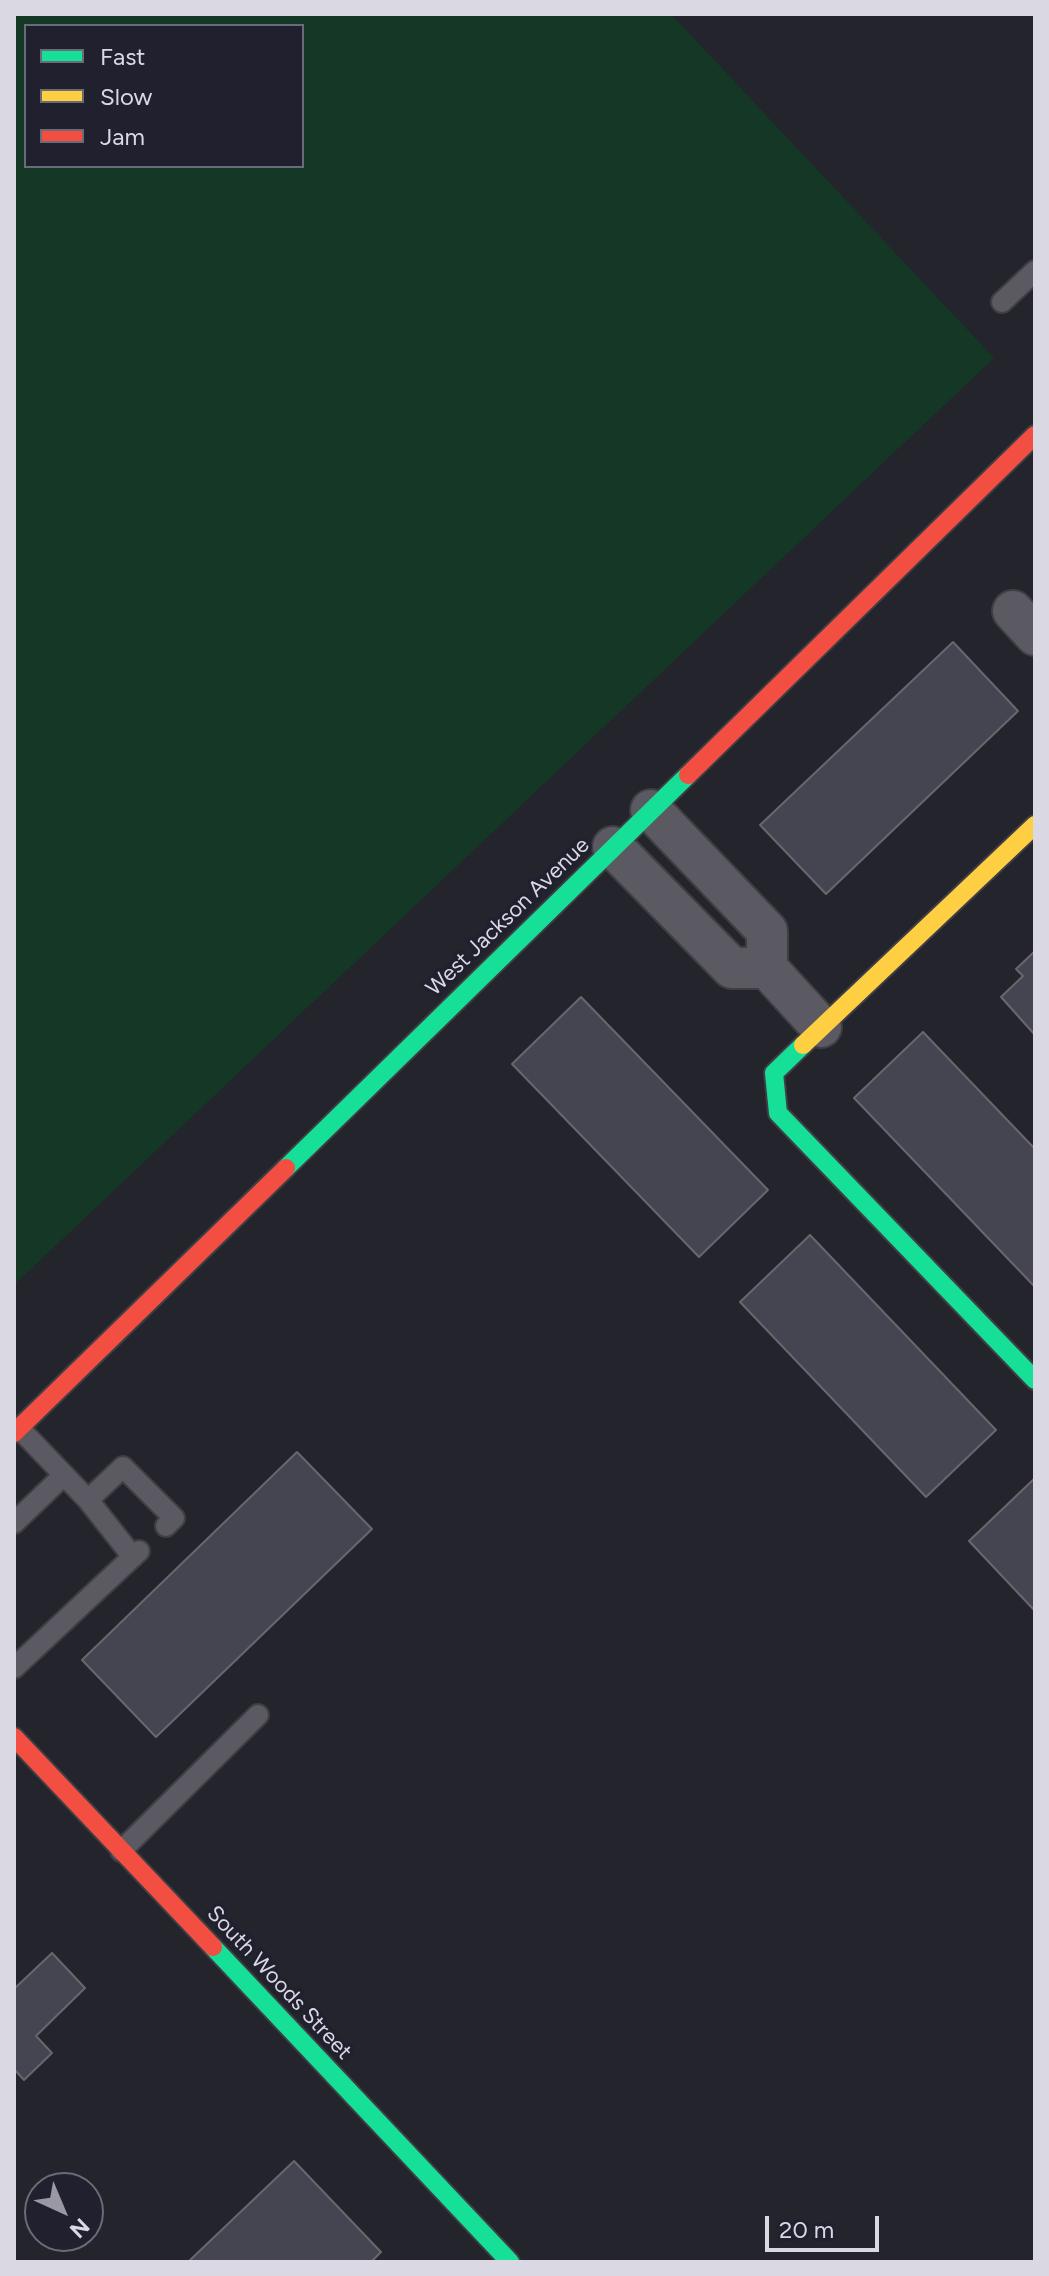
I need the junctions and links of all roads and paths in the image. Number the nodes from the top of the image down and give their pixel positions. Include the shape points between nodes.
1 (1035, 271) edge
2 (1002, 302) dead end
3 (1035, 435) edge
4 (651, 810) junction
5 (1035, 825) edge
6 (613, 847) junction
7 (767, 968) junction
8 (821, 1027) junction
9 (1035, 1380) edge
10 (16, 1431) edge
11 (64, 1475) junction
12 (88, 1500) junction
13 (14, 1523) edge
14 (166, 1526) dead end
15 (14, 1668) edge
16 (258, 1715) dead end
17 (14, 1737) edge
18 (121, 1851) junction
19 (510, 2262) edge

1 - 2 lane
3 - 4 street, West Jackson Avenue
4 - 6 street, West Jackson Avenue
4 - 7 street via 767,931
5 - 8 street
6 - 7 street via 732,968
6 - 10 street, West Jackson Avenue
7 - 8 street
8 - 9 street via 774,1073 778,1113
10 - 11 lane
11 - 12 lane
11 - 13 lane
12 - 14 lane via 123,1467 174,1518
12 - 15 lane via 136,1554
16 - 18 lane
17 - 18 street, South Woods Street
18 - 19 street, South Woods Street

